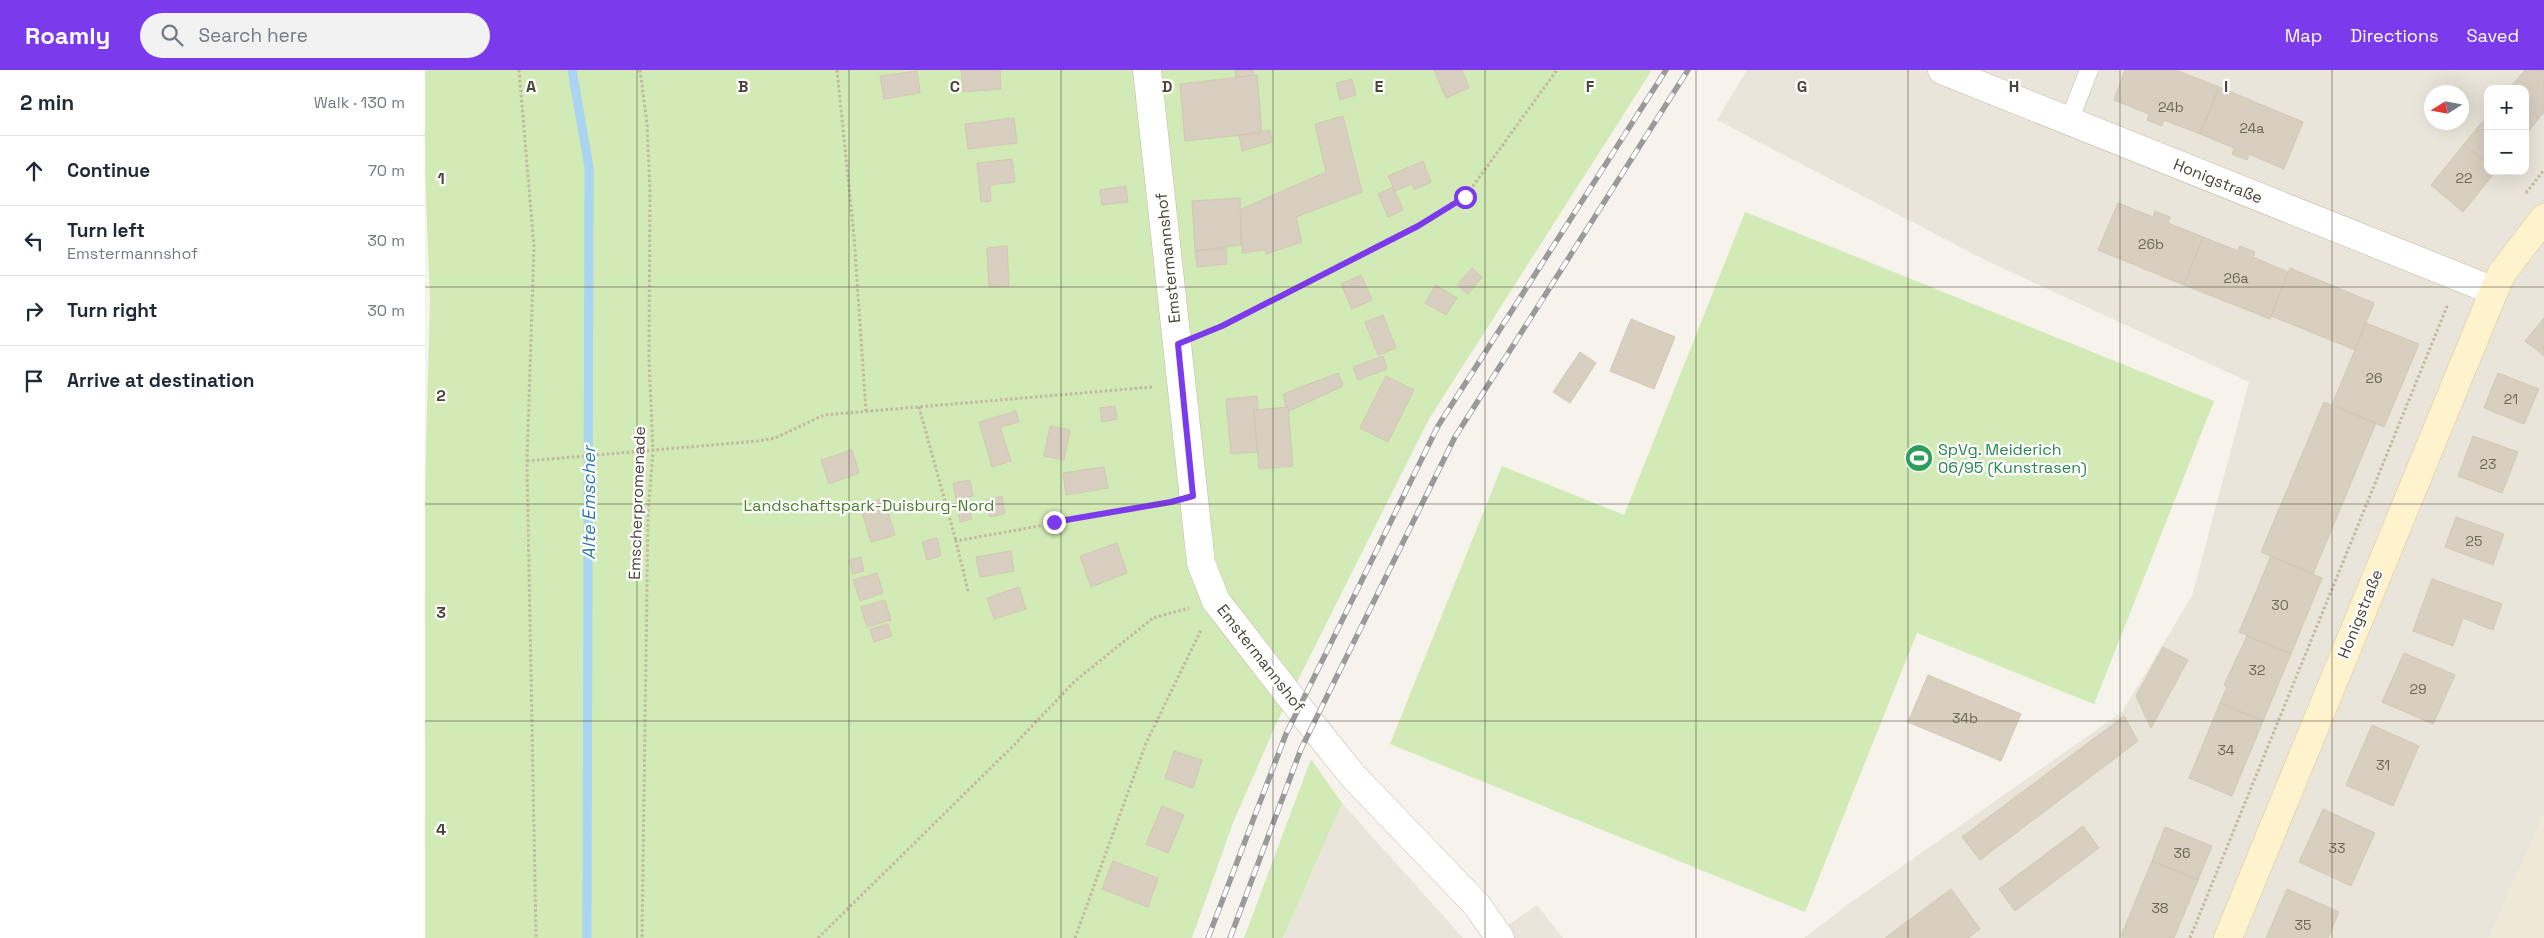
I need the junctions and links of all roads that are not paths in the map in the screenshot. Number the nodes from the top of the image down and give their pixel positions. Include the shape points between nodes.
1 (1147, 70) edge
2 (1942, 70) edge
3 (2089, 70) edge
4 (2069, 121) junction
5 (2544, 218) edge
6 (2494, 291) junction
7 (1500, 938) edge
8 (2228, 938) edge

1 - 7 street, Emstermannshof via 1201,563 1216,601 1354,777 1476,904
2 - 4 street, Honigstraße
3 - 4 lane
4 - 6 street, Honigstraße
5 - 6 main road, Honigstraße via 2502,273
6 - 8 main road, Honigstraße

